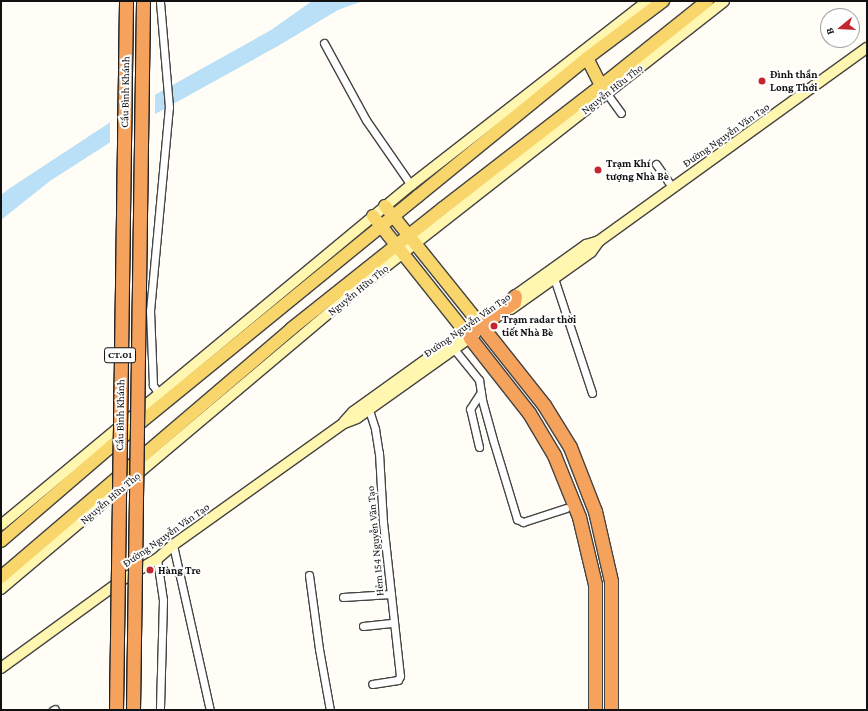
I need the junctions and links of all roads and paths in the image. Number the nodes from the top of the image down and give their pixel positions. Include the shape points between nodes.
1 (126, 1) edge
2 (143, 1) edge
3 (160, 1) edge
4 (647, 1) edge
5 (663, 1) edge
6 (707, 1) edge
7 (724, 1) edge
8 (324, 43) dead end
9 (867, 48) edge
10 (588, 58) junction
11 (643, 59) junction
12 (604, 90) junction
13 (622, 113) dead end
14 (502, 120) junction
15 (656, 164) dead end
16 (410, 185) junction
17 (672, 187) junction
18 (385, 206) junction
19 (373, 216) junction
20 (394, 216) junction
21 (381, 226) junction
22 (412, 239) junction
23 (599, 241) junction
24 (400, 249) junction
25 (554, 278) junction
26 (515, 296) joint
27 (481, 325) junction
28 (468, 335) junction
29 (454, 349) junction
30 (481, 392) junction
31 (592, 393) dead end
32 (159, 394) junction
33 (369, 410) junction
34 (344, 423) junction
35 (479, 447) dead end
36 (566, 508) dead end
37 (1, 526) edge
38 (1, 541) edge
39 (173, 545) junction
40 (157, 559) junction
41 (309, 575) dead end
42 (1, 577) edge
43 (1, 589) edge
44 (391, 594) junction
45 (343, 597) dead end
46 (394, 624) junction
47 (363, 626) dead end
48 (1, 668) edge
49 (372, 684) dead end
50 (116, 710) edge
51 (133, 710) edge
52 (160, 710) edge
53 (210, 710) edge
54 (330, 710) edge
55 (595, 710) edge
56 (611, 710) edge

1 - 50 highway, Cầu Bình Khánh / CT.01, bridge
2 - 51 highway, Cầu Bình Khánh / CT.01, bridge
3 - 32 street via 169,107 150,312 153,385
4 - 14 main road
5 - 10 main road
6 - 11 main road, Nguyễn Hữu Thọ
7 - 11 main road, Nguyễn Hữu Thọ
8 - 16 street via 366,120
9 - 17 main road, Đường Nguyễn Văn Tạo
10 - 12 main road
10 - 14 main road
11 - 12 main road, Nguyễn Hữu Thọ
12 - 13 street
12 - 22 main road, Nguyễn Hữu Thọ
14 - 16 main road
14 - 20 main road
15 - 17 street
16 - 18 main road
17 - 23 main road, Đường Nguyễn Văn Tạo
18 - 19 main road
18 - 20 main road
19 - 21 main road
19 - 32 main road
20 - 21 main road
20 - 22 main road
21 - 24 main road
21 - 38 main road via 109,448
22 - 24 main road, Nguyễn Hữu Thọ
22 - 27 main road
23 - 25 main road, Đường Nguyễn Văn Tạo via 591,252
23 - 26 main road, Đường Nguyễn Văn Tạo via 586,246
24 - 28 main road
24 - 42 main road, Nguyễn Hữu Thọ via 291,330
24 - 43 main road, Nguyễn Hữu Thọ
25 - 27 main road, Đường Nguyễn Văn Tạo
25 - 31 street
26 - 27 highway via 514,302
27 - 28 highway
27 - 56 highway via 544,405 566,441 595,511 611,581
28 - 29 main road, Đường Nguyễn Văn Tạo
28 - 34 main road, Đường Nguyễn Văn Tạo via 353,412
28 - 55 highway via 530,413 554,455 579,517 595,584
29 - 30 street via 478,376
29 - 33 main road, Đường Nguyễn Văn Tạo
30 - 35 street via 470,408
30 - 36 street via 518,519 523,522
32 - 37 main road
33 - 34 main road, Đường Nguyễn Văn Tạo
33 - 44 street, Hẻm 154 Nguyễn Văn Tạo via 378,453
34 - 39 main road, Đường Nguyễn Văn Tạo
39 - 40 main road, Đường Nguyễn Văn Tạo
39 - 53 street
40 - 48 main road, Đường Nguyễn Văn Tạo via 125,578
40 - 52 street via 163,600
41 - 54 street
44 - 45 street
44 - 46 street, Hẻm 154 Nguyễn Văn Tạo
46 - 47 street
46 - 49 street, Hẻm 154 Nguyễn Văn Tạo via 400,672 398,680

